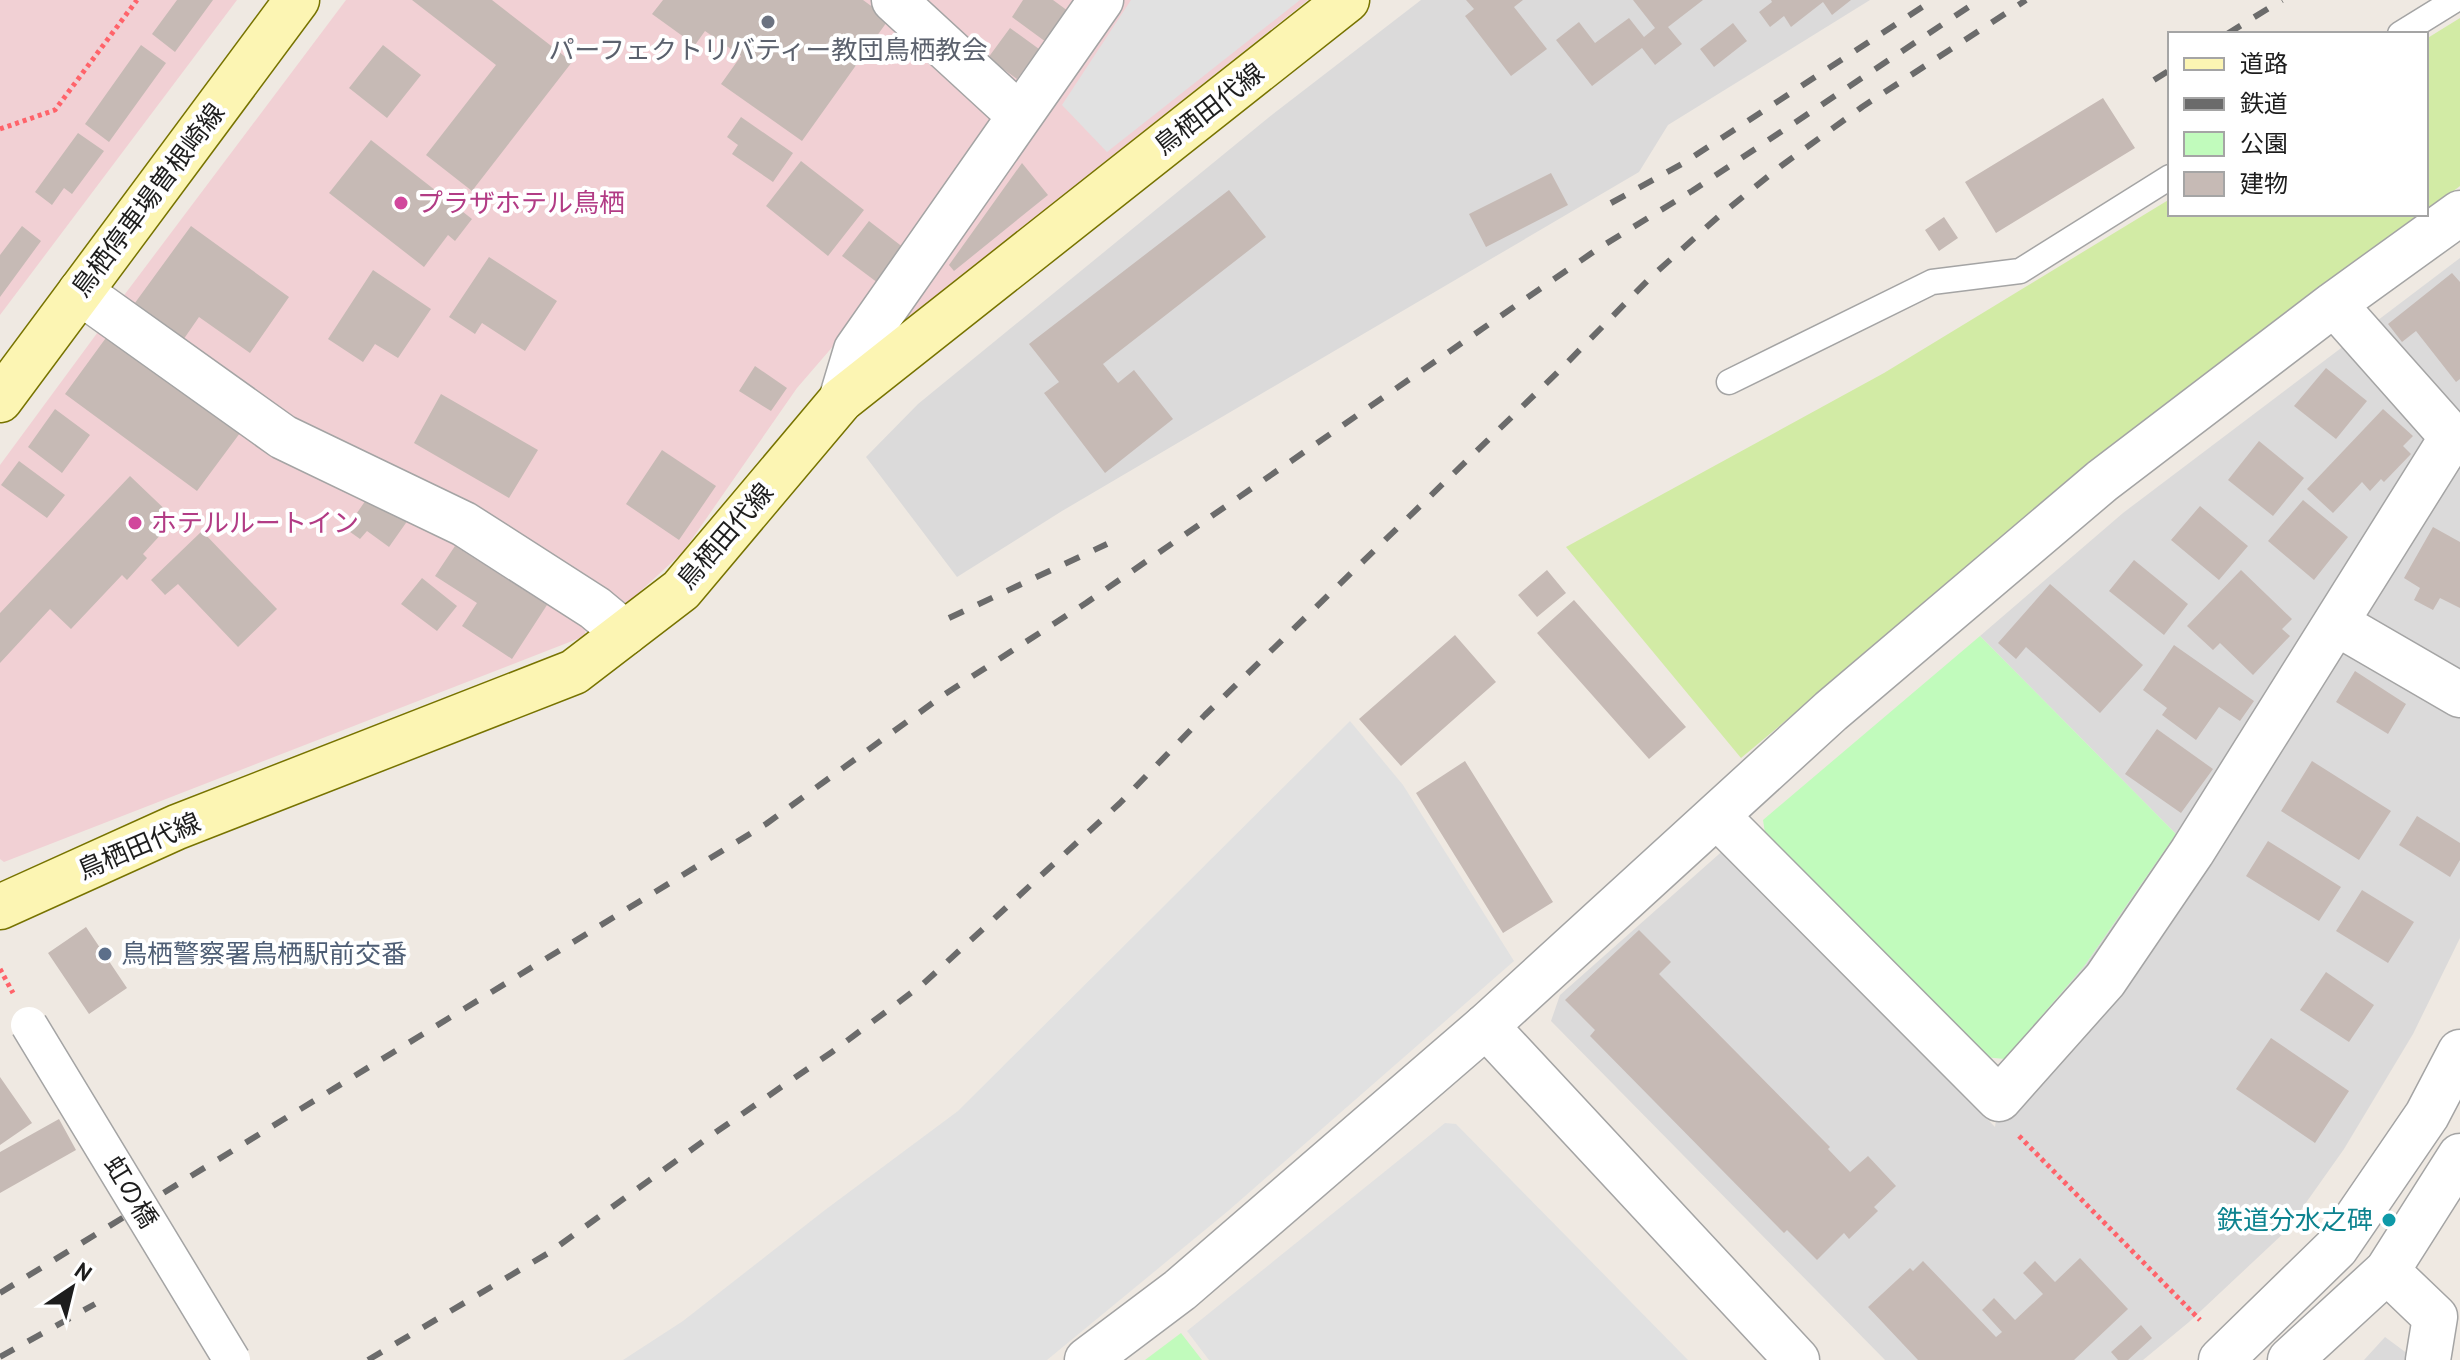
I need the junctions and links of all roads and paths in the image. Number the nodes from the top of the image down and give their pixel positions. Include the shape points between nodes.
1 (137, 0) edge
2 (297, 0) edge
3 (894, 0) edge
4 (1101, 0) edge
5 (1347, 0) edge
6 (2455, 0) edge
7 (2403, 32) edge
8 (1019, 115) junction
9 (0, 129) edge
10 (2168, 178) edge
11 (2460, 213) edge
12 (80, 292) junction
13 (2334, 304) junction
14 (1729, 382) dead end
15 (0, 400) edge
16 (841, 400) junction
17 (2336, 623) junction
18 (625, 633) junction
19 (2460, 695) edge
20 (1717, 816) junction
21 (0, 907) edge
22 (29, 1025) dead end
23 (1486, 1026) junction
24 (2460, 1052) edge
25 (1999, 1099) junction
26 (2460, 1156) edge
27 (2387, 1271) junction
28 (2213, 1343) edge
29 (232, 1360) edge
30 (1087, 1360) edge
31 (1797, 1360) edge
32 (2290, 1360) edge
33 (2428, 1360) edge

1 - 9 path via 55,110
2 - 12 main road, 鳥栖停車場曽根崎線
3 - 8 street
4 - 8 street
5 - 16 main road, 鳥栖田代線
6 - 7 lane
8 - 16 street via 856,350
10 - 14 lane via 2020,271 1932,282
11 - 13 street
12 - 15 main road, 鳥栖停車場曽根崎線
12 - 18 street via 283,437 464,524
13 - 17 street via 2452,437
13 - 20 street via 2102,481 1831,711
16 - 18 main road, 鳥栖田代線 via 681,590
17 - 19 street
17 - 25 street via 2105,980
18 - 21 main road, 鳥栖田代線 via 574,672 177,827
20 - 23 street
20 - 25 street
22 - 29 street, 虹の橋, bridge
23 - 30 street via 1180,1290
23 - 31 street
24 - 28 street via 2427,1115 2336,1248
25 - 28 path via 2002,1119
26 - 27 street
27 - 32 street
27 - 33 street via 2435,1317

